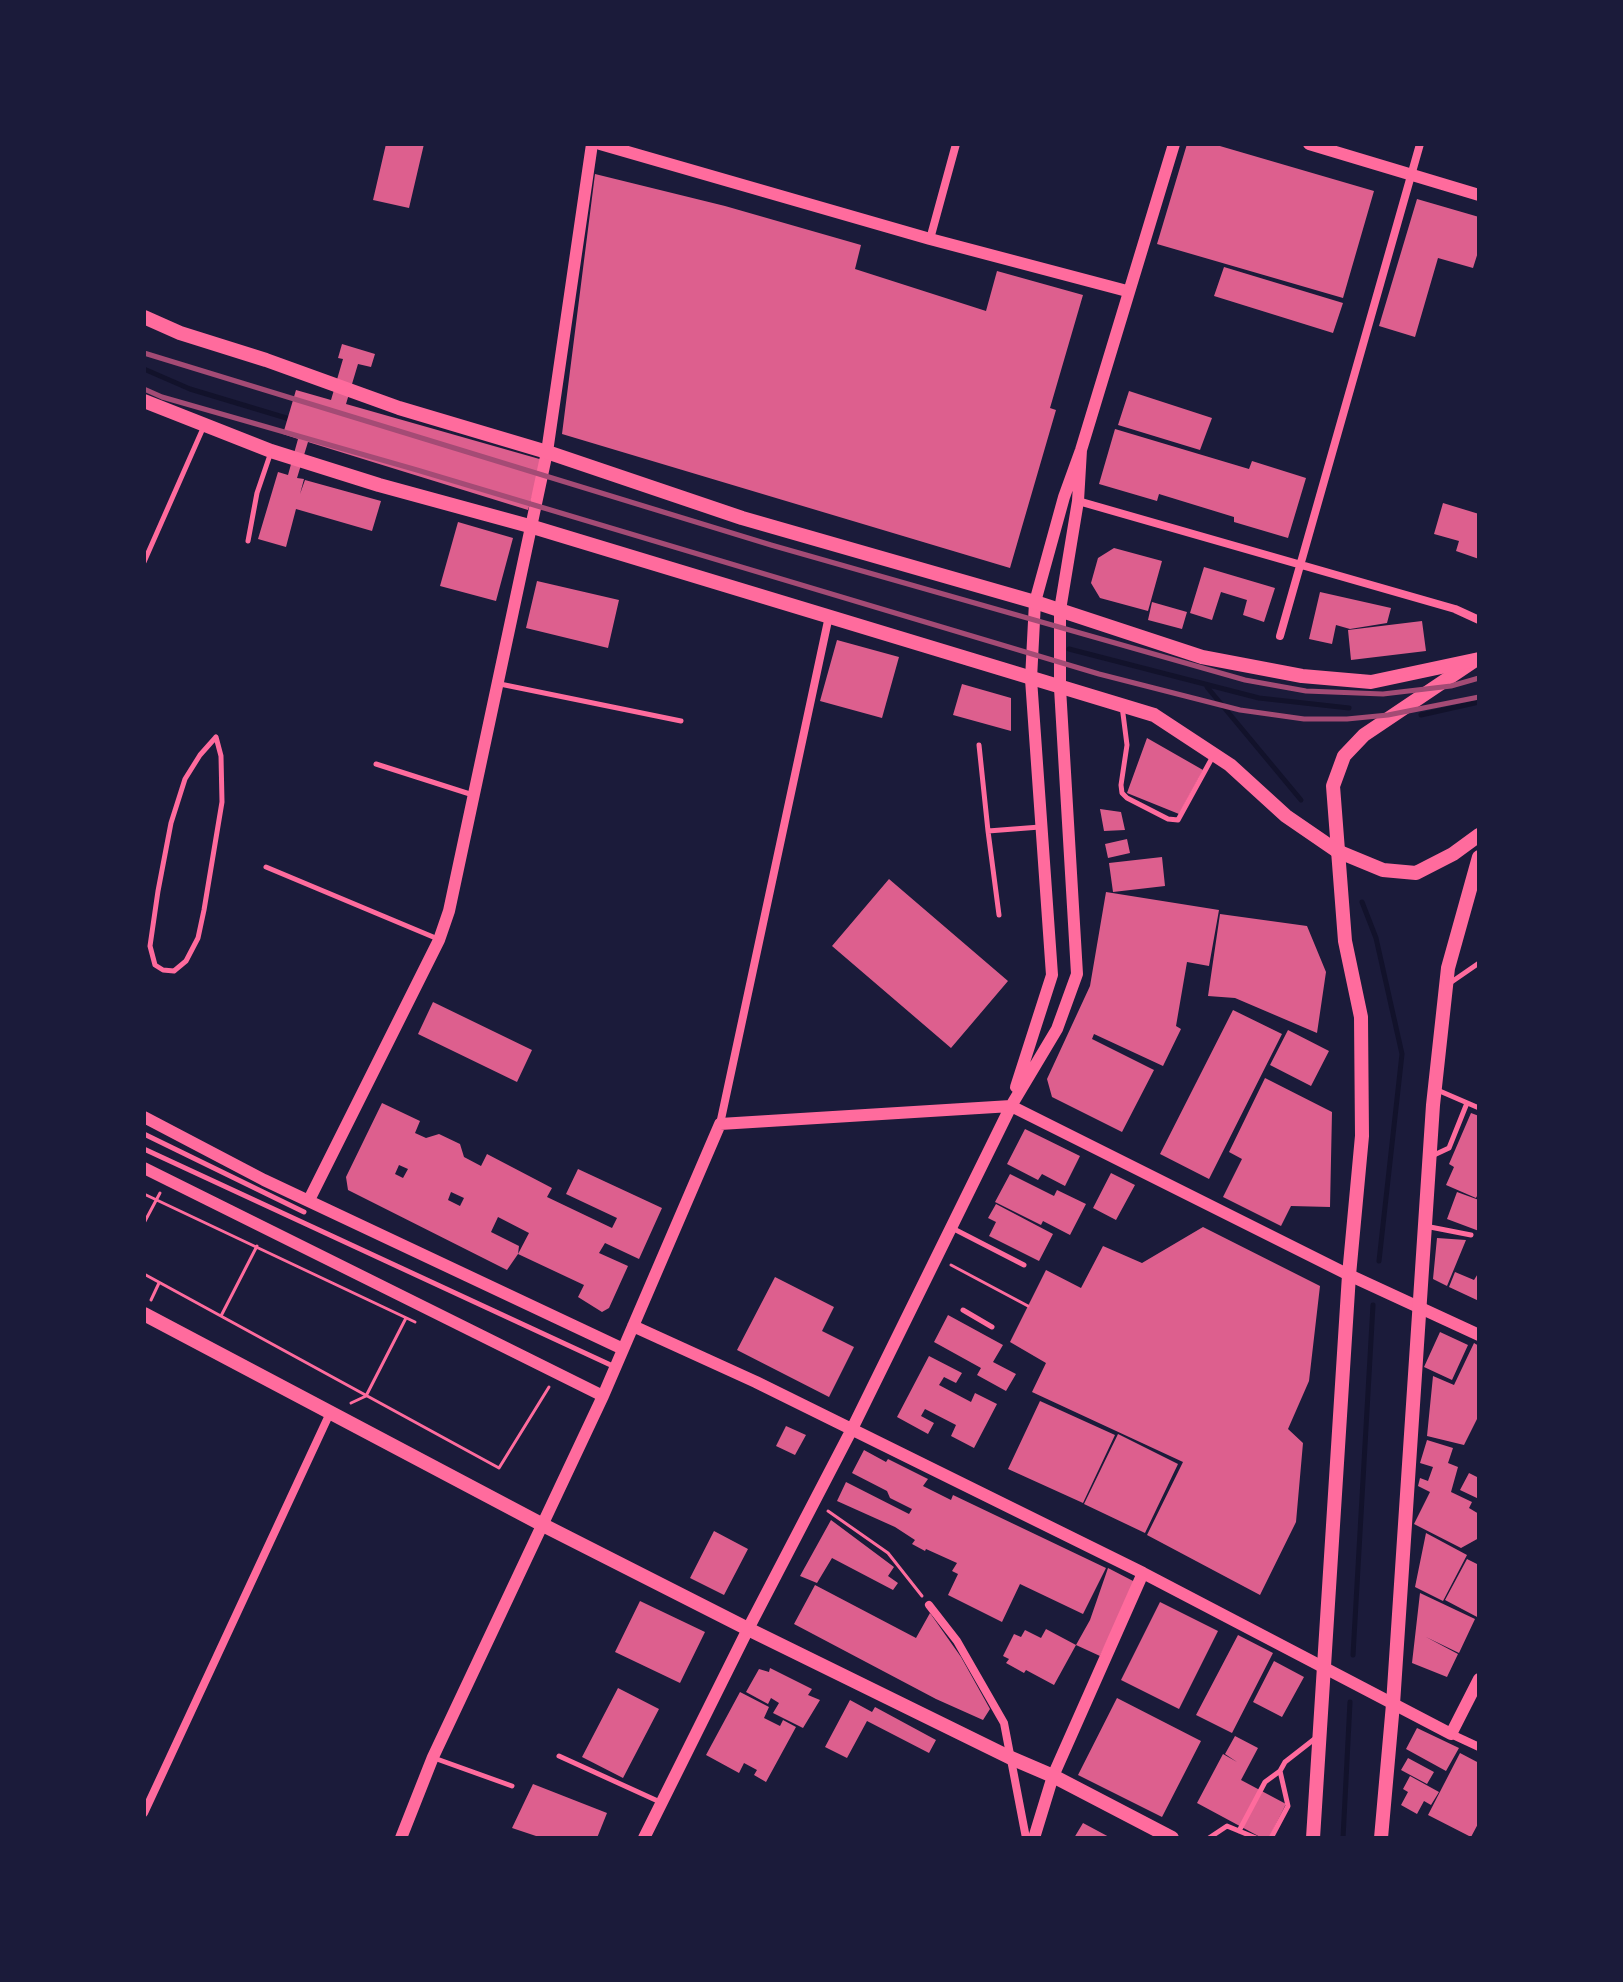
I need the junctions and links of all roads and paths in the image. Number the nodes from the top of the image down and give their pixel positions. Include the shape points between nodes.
1 (592, 144) edge
2 (600, 144) edge
3 (956, 144) edge
4 (1174, 144) edge
5 (1309, 144) edge
6 (1420, 144) edge
7 (1411, 175) junction
8 (1479, 195) edge
9 (930, 239) junction
10 (1127, 291) junction
11 (144, 317) edge
12 (144, 401) edge
13 (205, 425) junction
14 (1081, 450) junction
15 (271, 451) junction
16 (547, 452) junction
17 (1078, 501) junction
18 (533, 527) junction
19 (248, 541) dead end
20 (144, 562) edge
21 (1300, 565) junction
22 (1035, 602) junction
23 (1060, 610) junction
24 (829, 616) junction
25 (1479, 620) edge
26 (1280, 636) dead end
27 (1478, 659) edge
28 (1031, 679) junction
29 (499, 684) junction
30 (1060, 688) junction
31 (1122, 705) junction
32 (681, 721) dead end
33 (216, 737) joint
34 (979, 745) dead end
35 (1214, 754) junction
36 (376, 764) dead end
37 (474, 795) junction
38 (1041, 827) junction
39 (988, 831) junction
40 (1479, 835) edge
41 (1337, 851) junction
42 (1479, 857) edge
43 (266, 867) dead end
44 (999, 915) dead end
45 (439, 940) junction
46 (1479, 963) edge
47 (1446, 986) junction
48 (1435, 1089) junction
49 (1467, 1103) junction
50 (1011, 1106) junction
51 (1479, 1108) edge
52 (144, 1117) edge
53 (720, 1124) junction
54 (144, 1134) edge
55 (144, 1149) edge
56 (1429, 1157) junction
57 (144, 1168) edge
58 (167, 1179) junction
59 (144, 1194) edge
60 (156, 1200) junction
61 (306, 1206) junction
62 (302, 1222) junction
63 (144, 1223) edge
64 (1424, 1226) junction
65 (951, 1228) junction
66 (1471, 1235) dead end
67 (257, 1247) junction
68 (937, 1258) junction
69 (1024, 1265) dead end
70 (144, 1274) edge
71 (1349, 1275) junction
72 (1028, 1306) dead end
73 (1418, 1306) junction
74 (963, 1310) dead end
75 (144, 1314) edge
76 (221, 1316) junction
77 (406, 1317) junction
78 (421, 1324) dead end
79 (633, 1326) junction
80 (992, 1327) dead end
81 (1479, 1335) edge
82 (623, 1349) junction
83 (616, 1367) junction
84 (550, 1385) dead end
85 (366, 1396) junction
86 (603, 1396) junction
87 (330, 1413) junction
88 (852, 1429) junction
89 (813, 1504) junction
90 (543, 1525) junction
91 (1143, 1573) junction
92 (929, 1605) joint
93 (748, 1629) junction
94 (1325, 1667) junction
95 (1479, 1679) edge
96 (1393, 1704) junction
97 (1321, 1733) junction
98 (1451, 1734) junction
99 (1479, 1747) edge
100 (559, 1756) dead end
101 (433, 1757) junction
102 (1011, 1758) junction
103 (1280, 1771) junction
104 (1053, 1776) junction
105 (512, 1786) dead end
106 (661, 1803) junction
107 (144, 1813) edge
108 (1239, 1831) junction
109 (401, 1838) edge
110 (644, 1838) edge
111 (1026, 1838) edge
112 (1034, 1838) edge
113 (1172, 1838) edge
114 (1209, 1838) edge
115 (1256, 1838) edge
116 (1271, 1838) edge
117 (1313, 1838) edge
118 (1381, 1838) edge

1 - 16 street
2 - 9 street
3 - 9 street
4 - 10 street
5 - 7 street
6 - 7 street
7 - 8 street
7 - 21 street
9 - 10 street
10 - 14 street
11 - 16 main road via 399,408
12 - 13 main road
13 - 15 main road
13 - 20 lane
14 - 17 street
14 - 22 street
15 - 18 main road
15 - 19 lane
16 - 18 street
16 - 22 main road via 742,518
17 - 21 street
17 - 23 street
18 - 24 main road
18 - 29 street
21 - 25 street
21 - 26 street
22 - 23 main road
22 - 28 street
23 - 27 main road via 1202,657 1302,676 1371,682
23 - 30 street
24 - 28 main road
24 - 53 street
27 - 41 main road via 1364,735 1344,756 1333,786
28 - 30 main road
28 - 38 street
29 - 32 lane
29 - 37 street
30 - 31 main road
30 - 50 street via 1077,974 1057,1029
31 - 35 main road via 1154,715
31 - 35 lane via 1127,745 1121,785 1127,798 1178,820
33 - 33 lane via 185,779 171,823 150,946 151,958 163,970 174,971 186,961 198,938 222,802
34 - 39 lane
35 - 41 main road via 1286,816
36 - 37 lane
37 - 45 street
38 - 39 lane
38 - 50 street via 1052,975
39 - 44 lane
40 - 41 main road via 1416,873 1383,870
41 - 71 main road via 1345,941 1361,1017 1362,1136
42 - 47 main road
43 - 45 lane
45 - 61 street
46 - 47 lane
47 - 48 main road
48 - 49 lane
48 - 56 main road
49 - 51 lane
49 - 56 lane via 1449,1148
50 - 53 street
50 - 65 street
50 - 71 street
52 - 61 street
53 - 79 street
54 - 61 lane
55 - 62 lane
56 - 64 main road
57 - 58 street
58 - 60 path
58 - 86 street
59 - 60 path
60 - 63 path
60 - 67 path
61 - 62 lane
61 - 82 street
62 - 83 lane
64 - 66 lane
64 - 73 main road
65 - 68 street
65 - 69 lane
67 - 76 path
67 - 77 path
68 - 72 path
68 - 88 street
70 - 76 path
71 - 73 street
71 - 94 main road
73 - 81 street
73 - 96 main road
74 - 80 lane
75 - 87 main road
76 - 85 path
77 - 78 path
77 - 85 path
79 - 82 street
79 - 88 street
82 - 83 street
83 - 86 street
84 - 85 path via 499,1468
86 - 90 street
87 - 90 main road
87 - 107 street
88 - 89 street
88 - 91 street
89 - 92 path via 888,1553
89 - 93 street
90 - 93 main road
90 - 101 street
91 - 94 street
91 - 104 street
92 - 102 street via 957,1641 1004,1723
93 - 102 main road
93 - 106 street
94 - 96 street
94 - 97 main road
95 - 98 street
96 - 98 street
96 - 118 main road
97 - 103 lane
97 - 117 main road
98 - 99 street
100 - 106 lane
101 - 105 lane
101 - 109 street
102 - 104 main road
102 - 111 street
103 - 108 lane via 1265,1782
103 - 116 lane via 1288,1806
104 - 112 street
104 - 113 main road
106 - 110 street
108 - 114 lane via 1227,1826
108 - 115 lane

